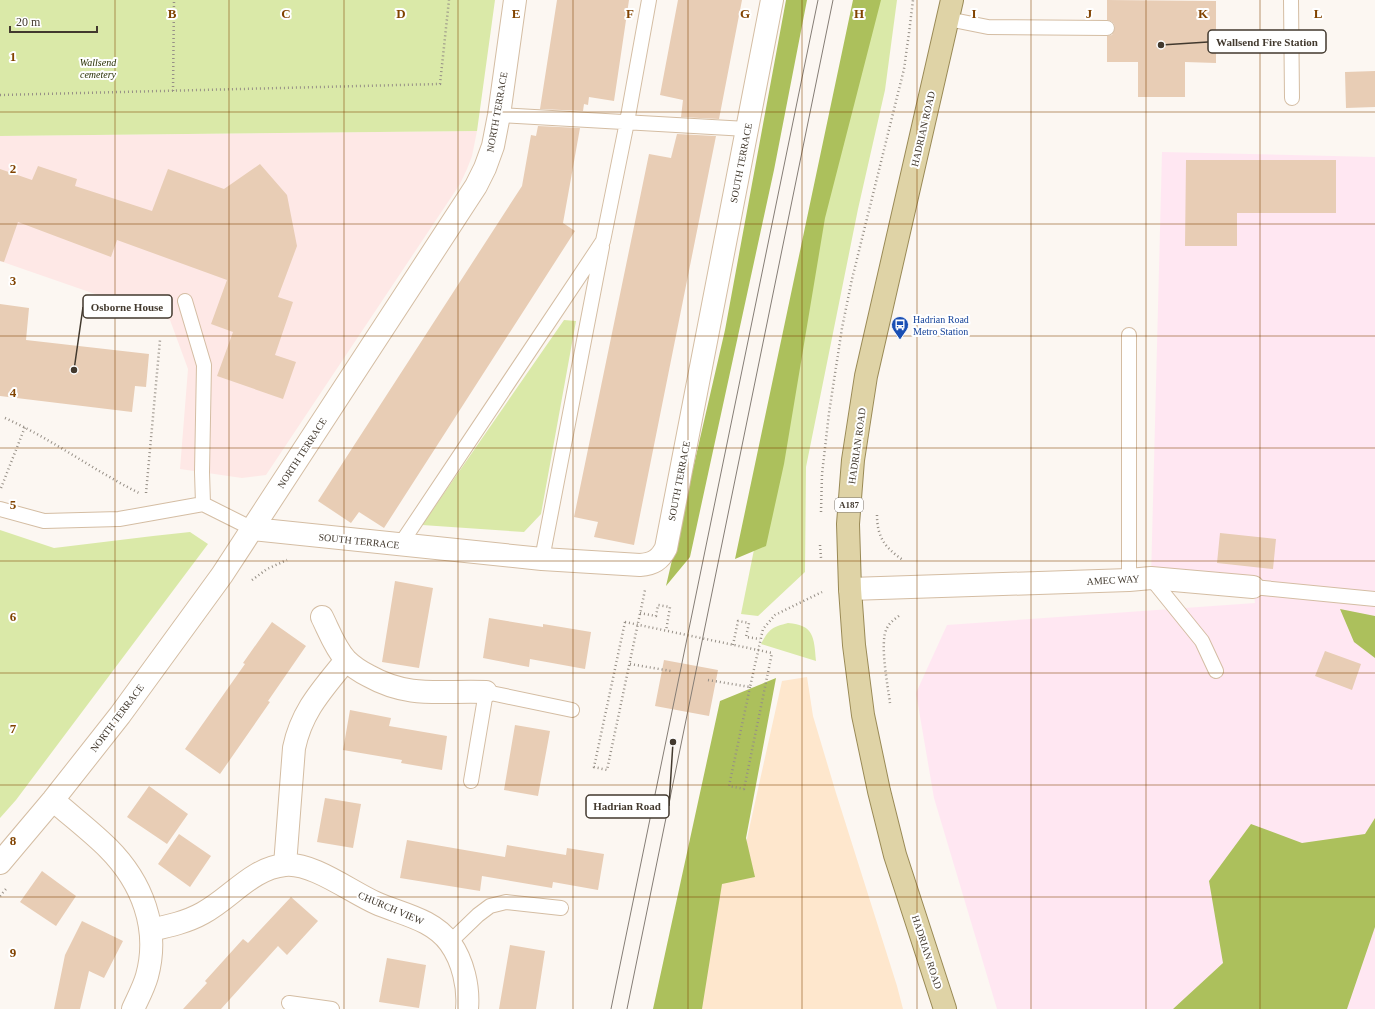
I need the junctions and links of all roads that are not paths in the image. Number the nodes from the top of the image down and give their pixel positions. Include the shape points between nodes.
1 (515, 0) edge
2 (649, 0) edge
3 (772, 0) edge
4 (1291, 0) edge
5 (950, 10) edge
6 (1107, 28) dead end
7 (1292, 98) dead end
8 (499, 115) junction
9 (628, 122) junction
10 (747, 129) junction
11 (603, 241) junction
12 (185, 301) dead end
13 (1130, 335) dead end
14 (203, 504) junction
15 (0, 508) edge
16 (253, 529) junction
17 (400, 545) junction
18 (542, 559) junction
19 (1151, 578) junction
20 (1129, 580) junction
21 (1253, 587) joint
22 (850, 589) junction
23 (1375, 599) edge
24 (322, 617) dead end
25 (346, 660) junction
26 (1216, 671) dead end
27 (486, 692) junction
28 (572, 710) dead end
29 (471, 781) dead end
30 (53, 800) junction
31 (0, 863) edge
32 (285, 865) junction
33 (561, 908) dead end
34 (151, 930) junction
35 (450, 942) junction
36 (289, 1002) dead end
37 (133, 1009) edge
38 (332, 1009) edge
39 (467, 1009) edge
40 (945, 1009) edge

1 - 8 street, NORTH TERRACE
2 - 9 lane
3 - 10 street, SOUTH TERRACE
4 - 7 lane
5 - 6 lane via 988,27
5 - 22 main road, HADRIAN ROAD / A187 via 866,376 853,460 848,524
8 - 9 lane
8 - 16 street, NORTH TERRACE via 493,146 476,186
9 - 10 lane
9 - 11 lane
10 - 18 street, SOUTH TERRACE via 663,555 656,561 640,565
11 - 17 lane
11 - 18 lane
12 - 14 lane via 204,365
13 - 20 lane
14 - 15 lane via 119,519 44,521
14 - 16 lane
16 - 17 street, SOUTH TERRACE
16 - 30 street, NORTH TERRACE via 120,715
17 - 18 street, SOUTH TERRACE
19 - 20 street, AMEC WAY
19 - 21 street, AMEC WAY
19 - 26 lane via 1202,641
20 - 22 street, AMEC WAY
21 - 23 lane, AMEC WAY
22 - 40 main road, HADRIAN ROAD / A187 via 863,714 879,792 895,855
24 - 25 street
25 - 27 street via 380,682 397,688 417,692
25 - 32 street via 310,706 297,732
27 - 28 lane
27 - 29 lane
30 - 31 street, NORTH TERRACE
30 - 34 street via 126,867 146,905
32 - 34 street, CHURCH VIEW via 267,869 252,877 203,913 184,922
32 - 35 street, CHURCH VIEW via 300,865 318,872 377,904 428,924
33 - 35 lane via 506,902 490,906
34 - 37 street via 148,975
35 - 39 street, CHURCH VIEW via 466,982
36 - 38 lane

